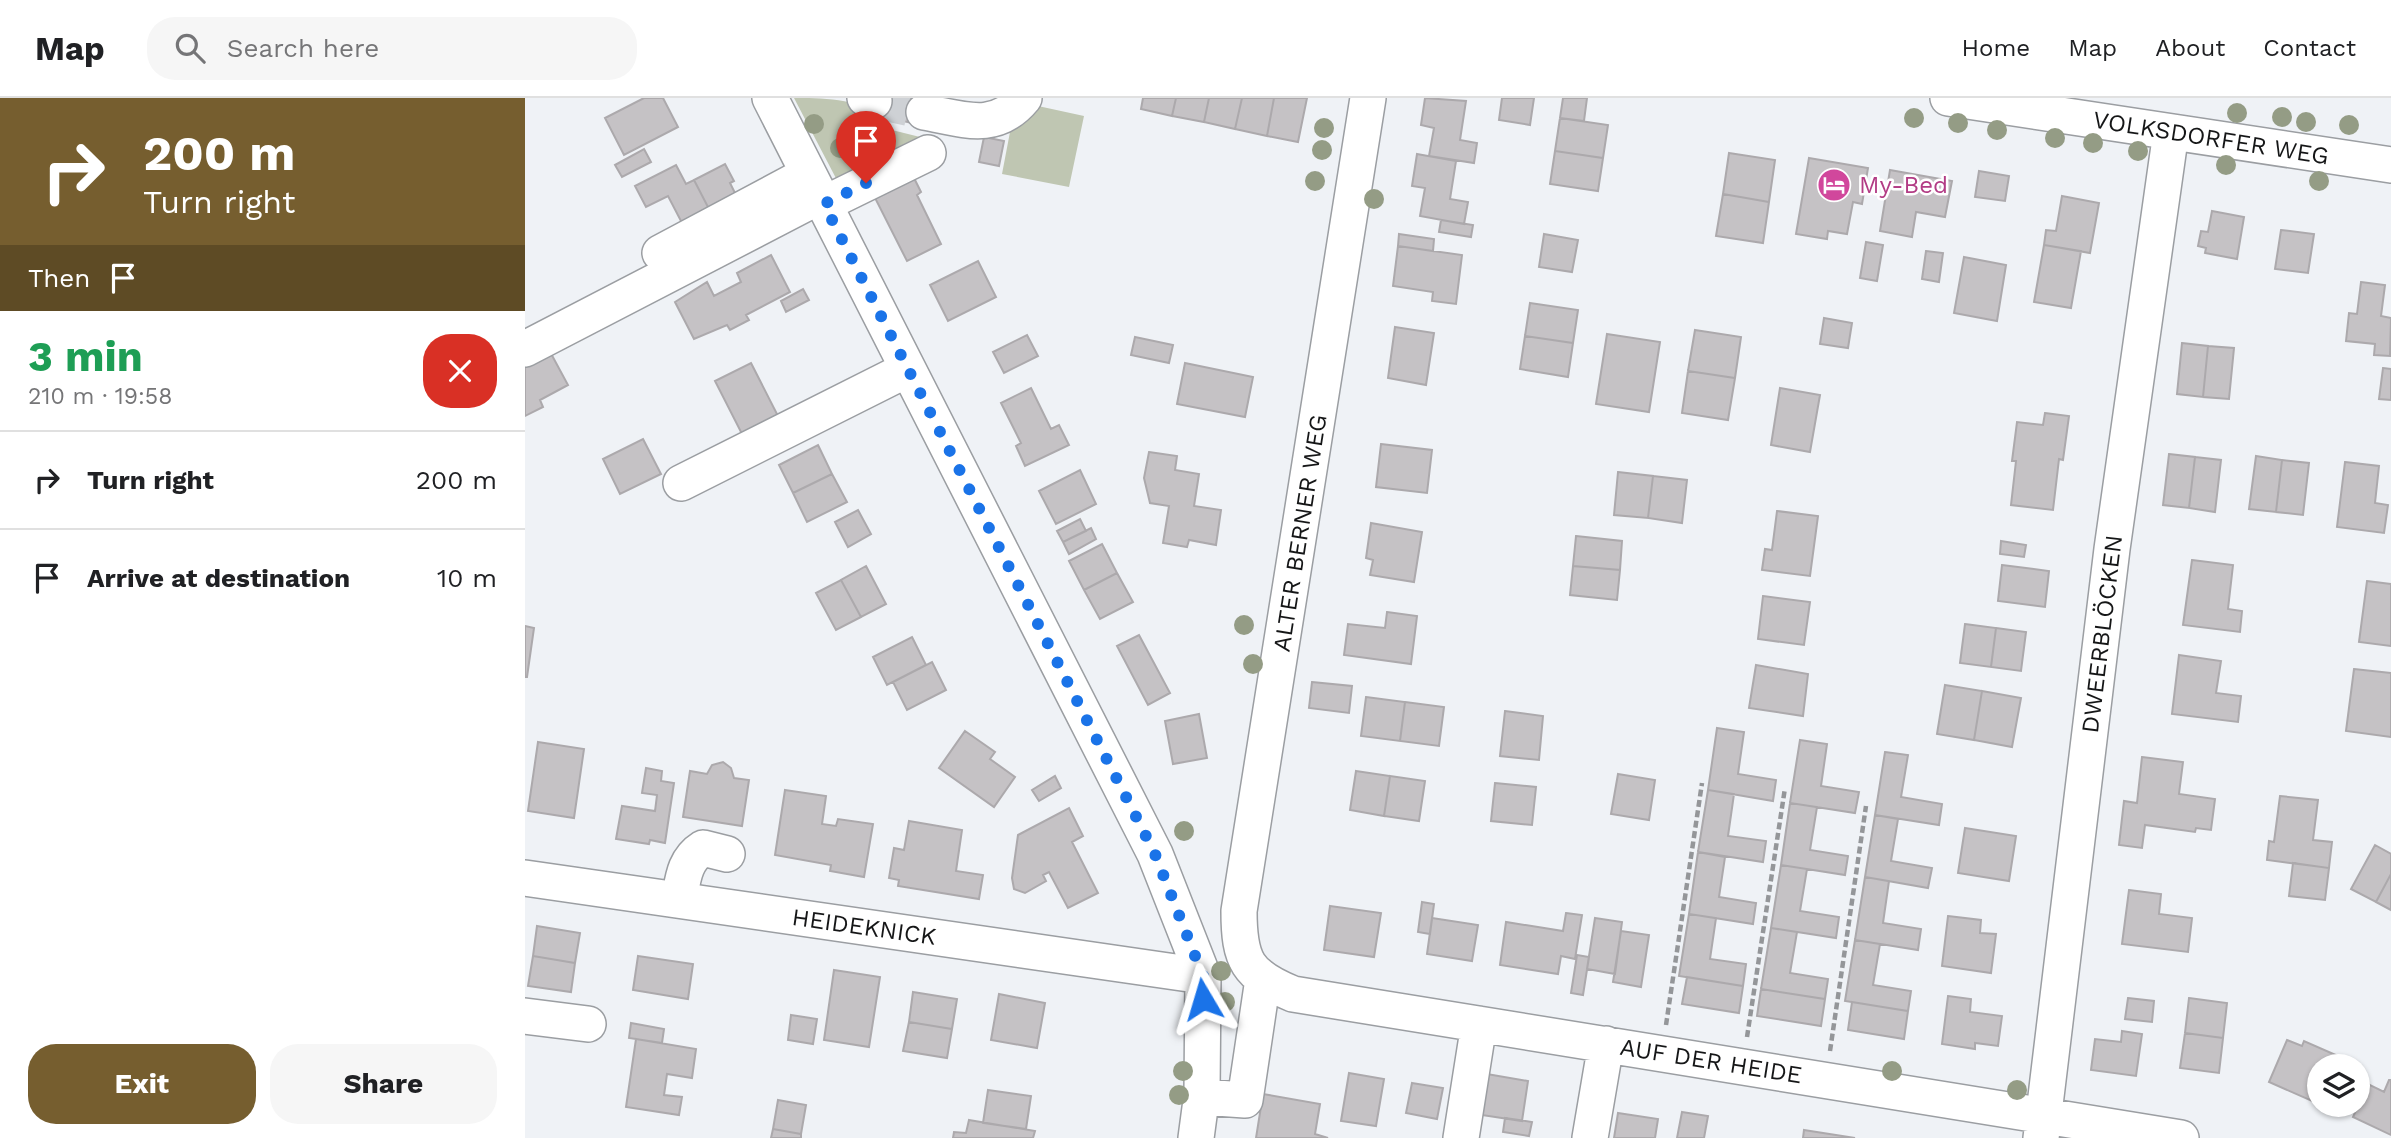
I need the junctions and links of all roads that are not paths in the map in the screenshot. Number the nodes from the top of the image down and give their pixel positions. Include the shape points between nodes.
1 (770, 98) edge
2 (977, 98) edge
3 (1023, 98) edge
4 (1368, 98) edge
5 (1948, 98) edge
6 (2033, 104) edge
7 (2102, 110) edge
8 (924, 111) tunnel mouth
9 (2171, 132) junction
10 (928, 153) dead end
11 (2391, 165) edge
12 (817, 191) junction
13 (653, 257) dead end
14 (525, 349) edge
15 (908, 369) junction
16 (681, 483) dead end
17 (727, 854) dead end
18 (525, 878) edge
19 (680, 901) junction
20 (1257, 973) junction
21 (1203, 976) junction
22 (525, 1016) edge
23 (588, 1024) dead end
24 (1479, 1024) junction
25 (1606, 1044) junction
26 (1202, 1097) junction
27 (2043, 1127) edge
28 (1196, 1138) edge
29 (1461, 1138) edge
30 (1590, 1138) edge
31 (2181, 1138) edge

1 - 12 street
2 - 3 street via 996,103
3 - 8 street via 1016,108 995,120
4 - 20 street, ALTER BERNER WEG via 1239,911 1239,941
5 - 6 street, VOLKSDORFER WEG
6 - 7 street, VOLKSDORFER WEG
7 - 9 street, VOLKSDORFER WEG
9 - 11 street, VOLKSDORFER WEG
9 - 27 street, DWEERBLÖCKEN via 2112,549
10 - 12 street
12 - 13 street
12 - 14 street
12 - 15 street
15 - 16 street
15 - 21 street via 1155,854
17 - 19 street via 703,848 691,856
18 - 19 street, HEIDEKNICK
19 - 21 street, HEIDEKNICK
20 - 24 street, AUF DER HEIDE via 1268,984 1293,994
20 - 26 street via 1245,1100
21 - 26 street
22 - 23 street
24 - 25 street, AUF DER HEIDE
24 - 29 street
25 - 27 street, AUF DER HEIDE via 1826,1080
25 - 30 street
26 - 28 street
27 - 31 street, AUF DER HEIDE

